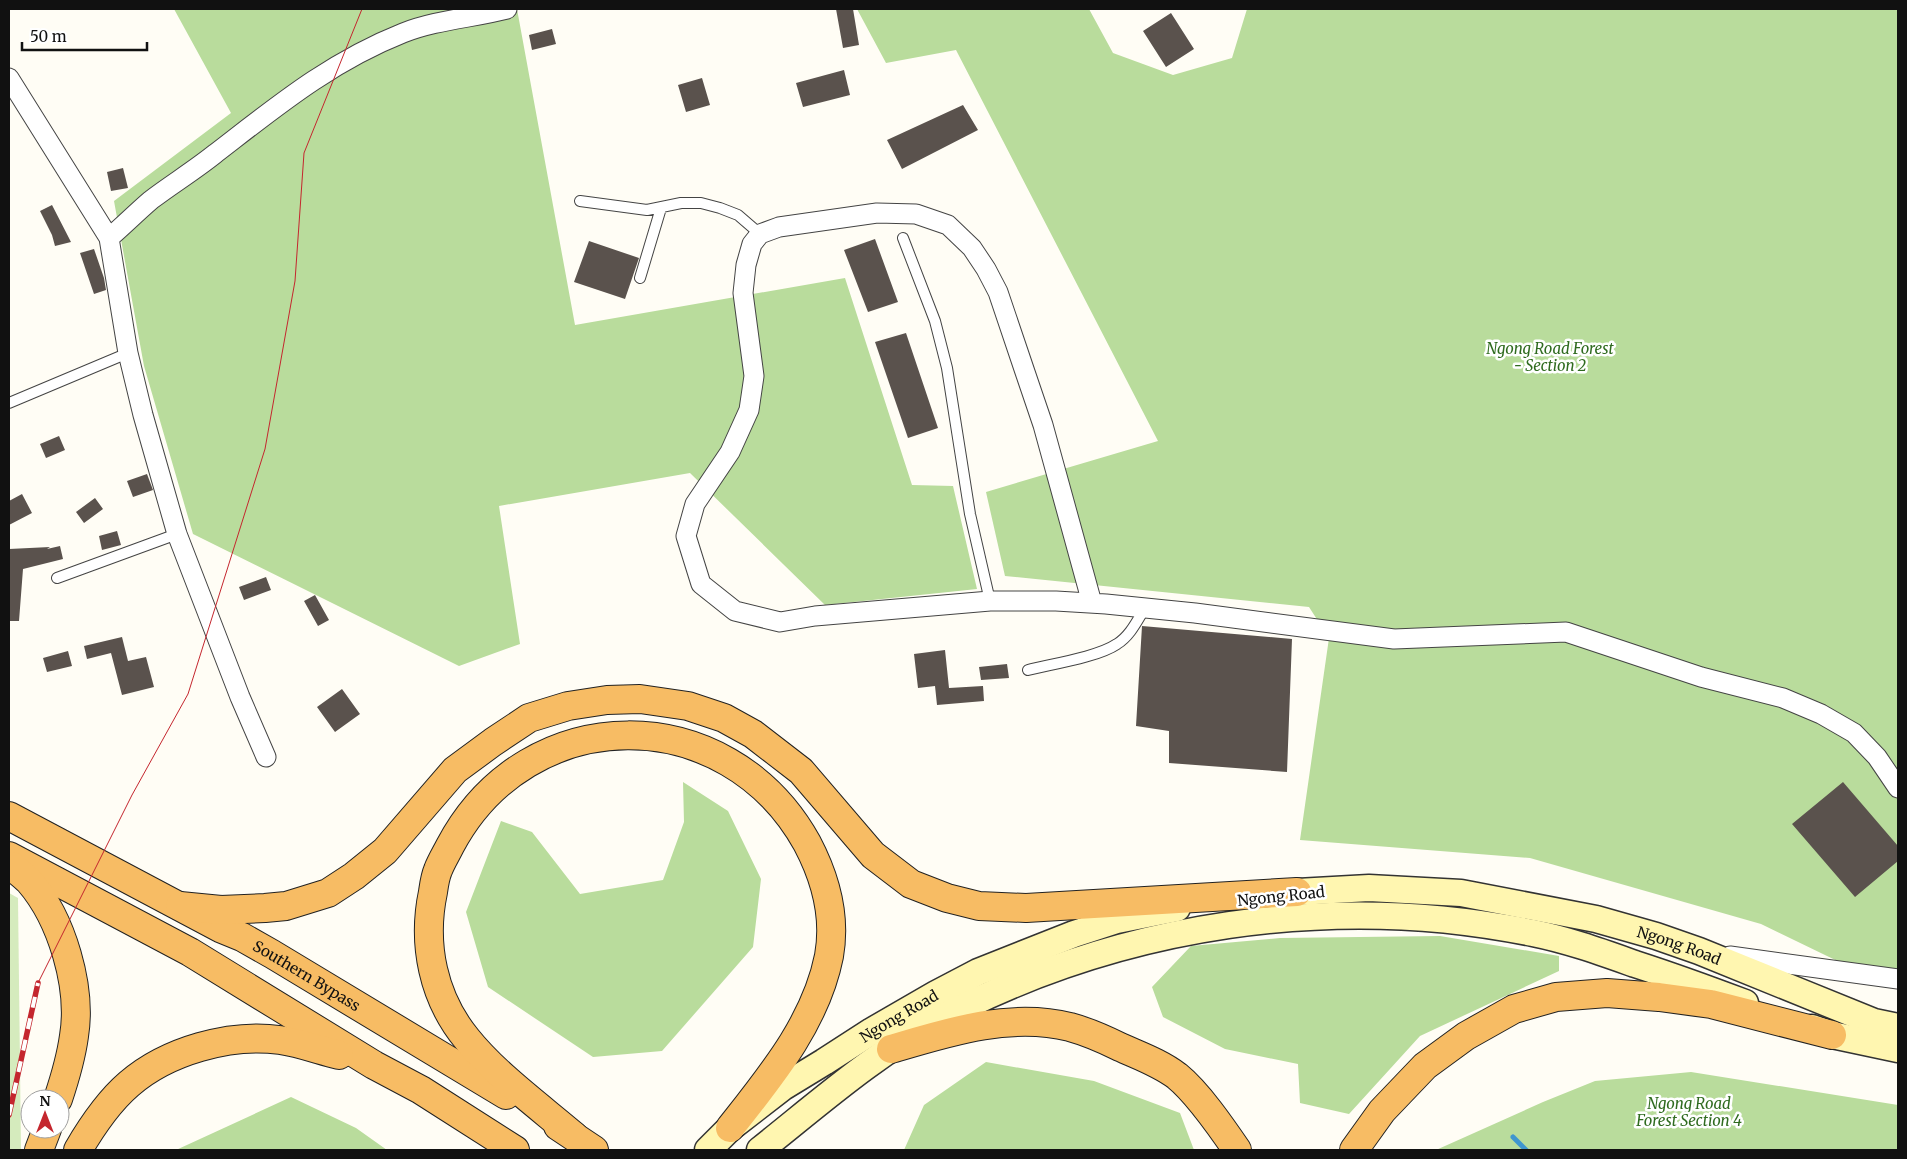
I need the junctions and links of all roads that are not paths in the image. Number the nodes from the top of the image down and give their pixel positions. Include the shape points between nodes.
1 (507, 9) edge
2 (9, 78) edge
3 (580, 202) dead end
4 (661, 208) junction
5 (760, 234) junction
6 (109, 238) junction
7 (903, 238) dead end
8 (640, 278) dead end
9 (128, 353) junction
10 (9, 403) edge
11 (177, 534) junction
12 (57, 578) dead end
13 (990, 601) junction
14 (1092, 603) junction
15 (1144, 608) junction
16 (1028, 670) dead end
17 (266, 757) dead end
18 (1898, 788) edge
19 (9, 816) edge
20 (9, 856) edge
21 (9, 864) edge
22 (1297, 892) junction
23 (180, 906) junction
24 (1699, 951) junction
25 (1898, 979) edge
26 (1898, 1027) edge
27 (1832, 1035) junction
28 (1898, 1049) edge
29 (891, 1050) junction
30 (374, 1066) junction
31 (61, 1089) edge
32 (730, 1128) junction
33 (584, 1143) edge
34 (78, 1150) edge
35 (515, 1150) edge
36 (708, 1150) edge
37 (760, 1150) edge
38 (1237, 1150) edge
39 (1354, 1150) edge

1 - 6 street via 404,32 336,65 301,87 152,200
2 - 6 street
3 - 4 lane via 647,210
4 - 5 lane via 701,203 738,216
4 - 8 lane
5 - 13 street via 752,244 743,293 754,376 748,410 730,452 695,504 686,536 701,584 735,611 780,622
5 - 14 street via 779,227 877,213 916,214 948,225 972,248 998,292 1026,372
6 - 9 street
7 - 13 lane via 936,321 947,368 970,514
9 - 10 lane
9 - 11 street via 142,415
11 - 12 lane
11 - 17 street
13 - 14 street
14 - 15 street
15 - 16 lane via 1130,632 1117,644 1103,651
15 - 18 street via 1394,639 1566,632 1702,677 1783,698 1821,714 1854,732 1877,757
19 - 23 highway, Southern Bypass
20 - 30 highway via 190,952
21 - 31 highway via 28,881 47,907 69,966 75,996 75,1034
22 - 23 highway via 1026,908 979,906 946,898 911,884 873,855 801,771 754,734 724,718 688,706 640,699 568,706 530,718 455,770 385,850 328,893 286,906 265,908 221,910
22 - 24 main road, Ngong Road via 1369,888 1460,894 1596,919
22 - 32 main road, Ngong Road via 1117,920 978,972 872,1030 783,1087
23 - 33 highway, Southern Bypass via 304,972
24 - 25 street
24 - 26 main road, Ngong Road via 1874,1022
27 - 28 main road, Ngong Road
27 - 29 main road, Ngong Road via 1584,946 1534,933 1427,919 1313,917 1197,931 1093,955 988,996 939,1020
27 - 39 highway via 1693,1001 1607,993 1556,997 1514,1009 1466,1036 1424,1066 1382,1111
29 - 37 main road, Ngong Road via 845,1081
29 - 38 highway via 981,1025 1040,1023 1069,1027 1151,1060 1178,1077 1205,1106
30 - 34 highway via 279,1040 252,1038 207,1044 154,1066 130,1083 112,1101
30 - 35 highway via 421,1090
32 - 33 highway via 783,1059 808,1014 829,955 831,920 827,891 816,859 797,825 777,799 754,778 727,761 696,746 645,734 588,738 527,762 499,782 476,806 458,830 437,872 428,934 431,964 441,997 466,1038 483,1058
32 - 36 main road, Ngong Road

